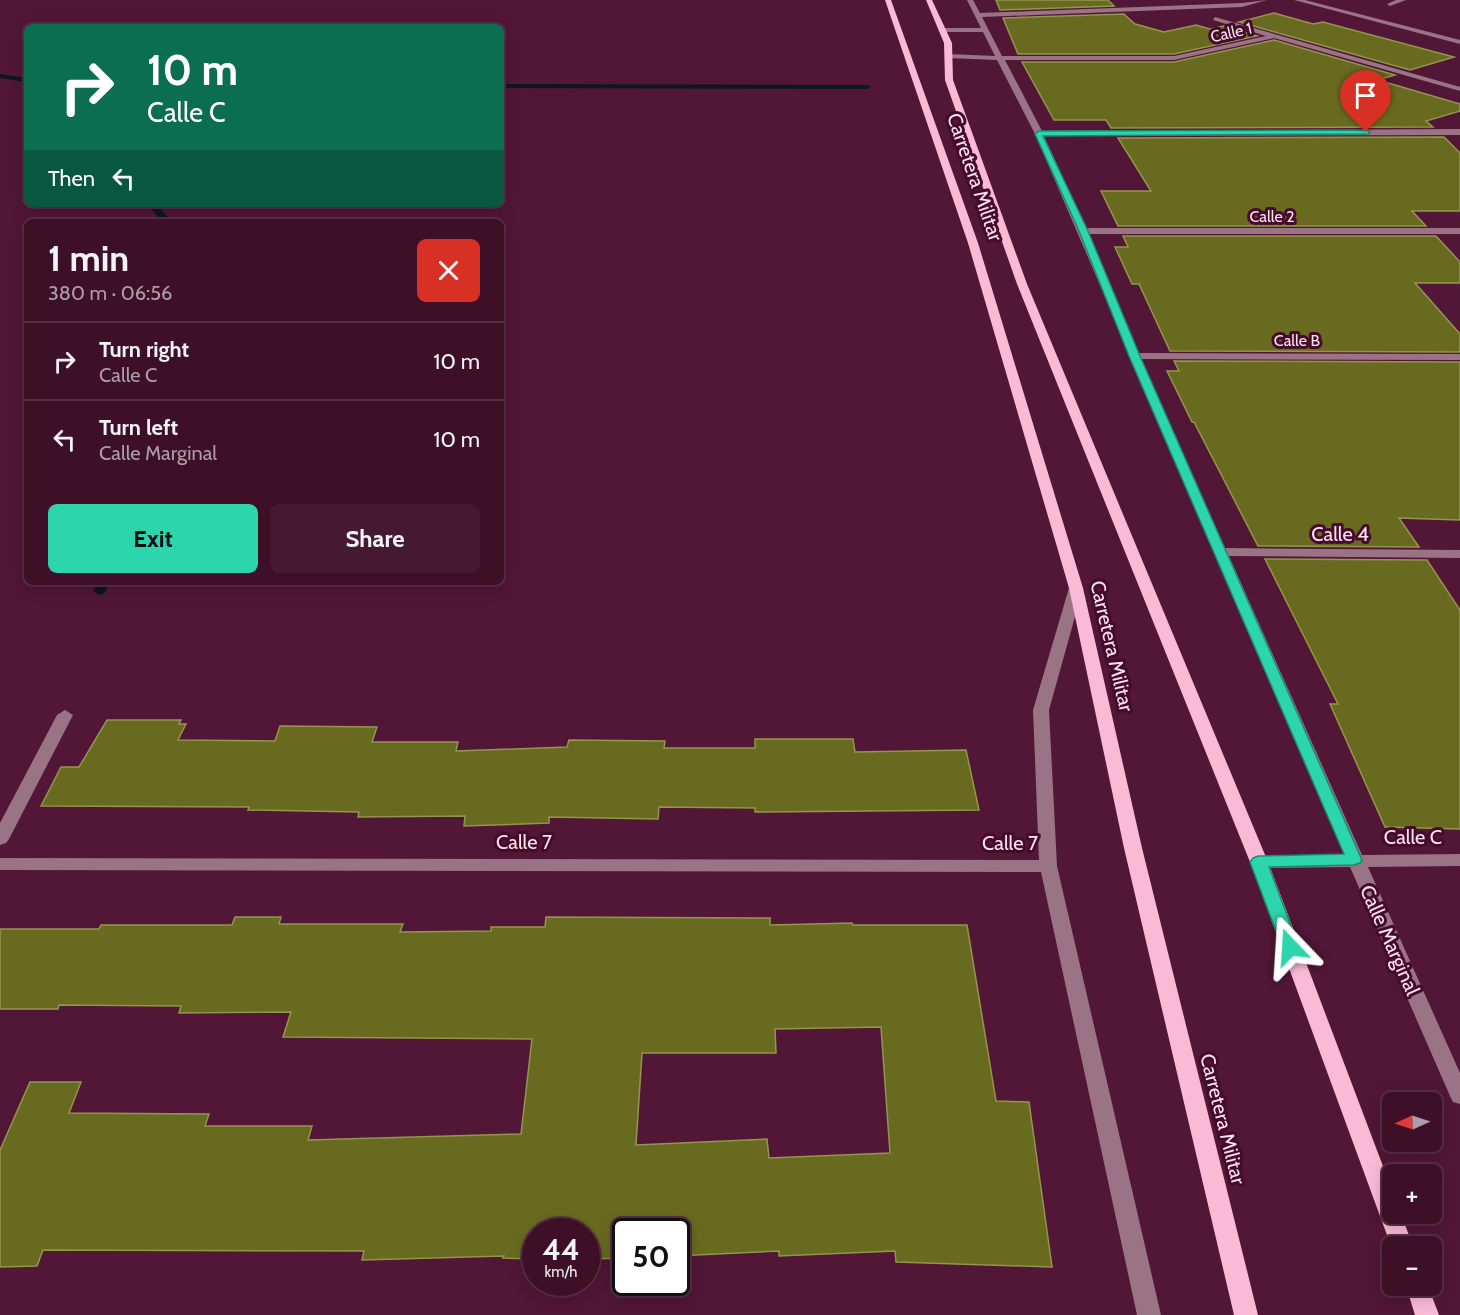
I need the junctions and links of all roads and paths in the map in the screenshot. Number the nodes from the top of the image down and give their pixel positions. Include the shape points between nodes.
1 (888, 0) edge
2 (929, 0) edge
3 (970, 0) edge
4 (1180, 0) edge
5 (1264, 0) edge
6 (1297, 0) edge
7 (1403, 0) edge
8 (1390, 4) dead end
9 (1191, 7) junction
10 (977, 15) junction
11 (1215, 19) dead end
12 (942, 30) junction
13 (987, 30) junction
14 (1274, 36) junction
15 (1457, 40) edge
16 (948, 56) junction
17 (1001, 58) junction
18 (1460, 89) edge
19 (1460, 132) edge
20 (1039, 134) junction
21 (1083, 231) junction
22 (1460, 231) edge
23 (1134, 356) junction
24 (1460, 357) edge
25 (1220, 552) junction
26 (1460, 554) edge
27 (1076, 588) junction
28 (65, 715) dead end
29 (0, 839) edge
30 (1354, 860) junction
31 (1460, 860) edge
32 (1258, 862) junction
33 (0, 864) edge
34 (1048, 866) junction
35 (1460, 1096) edge
36 (1398, 1236) edge
37 (1420, 1296) edge
38 (1149, 1315) edge
39 (1246, 1315) edge
40 (1427, 1315) edge

1 - 27 main road, Carretera Militar via 973,243
2 - 12 main road, Carretera Militar
3 - 10 street, Calle Marginal
4 - 9 street
5 - 9 street
6 - 15 street
7 - 8 street
9 - 10 street
10 - 13 street, Calle Marginal
11 - 14 street
12 - 13 street
12 - 16 main road, Carretera Militar
13 - 17 street, Calle Marginal
14 - 17 street, Calle 1 via 1174,58
14 - 18 street, Calle 1
16 - 17 street
16 - 32 main road, Carretera Militar via 949,80 1022,284
17 - 20 street, Calle Marginal
19 - 20 street
20 - 21 street, Calle Marginal
21 - 22 street, Calle 2
21 - 23 street, Calle Marginal
23 - 24 street, Calle B
23 - 25 street, Calle Marginal
25 - 26 street, Calle 4
25 - 30 street, Calle Marginal
27 - 34 street via 1041,710
27 - 39 main road, Carretera Militar via 1133,848
28 - 29 street
30 - 31 street, Calle C
30 - 32 street, Calle C
30 - 35 street, Calle Marginal
32 - 36 main road, Carretera Militar
33 - 34 street, Calle 7
34 - 38 street
37 - 40 main road

